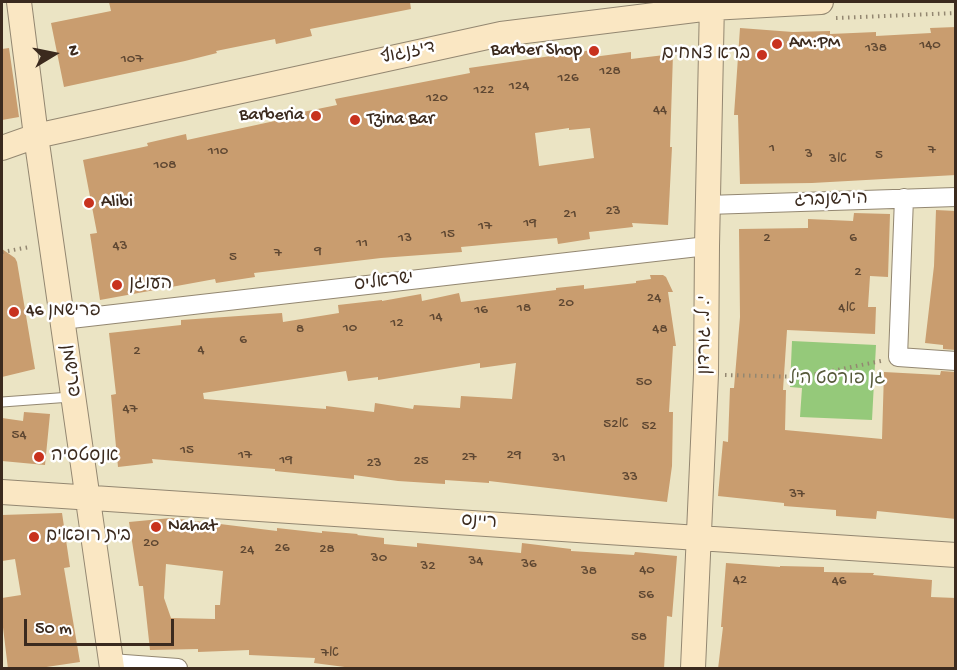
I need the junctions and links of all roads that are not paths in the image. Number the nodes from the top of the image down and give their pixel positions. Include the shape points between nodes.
1 (19, 2) edge
2 (822, 2) edge
3 (711, 5) edge
4 (36, 136) junction
5 (2, 148) edge
6 (956, 197) edge
7 (904, 198) junction
8 (707, 206) junction
9 (706, 246) junction
10 (62, 320) junction
11 (956, 361) edge
12 (73, 397) junction
13 (2, 402) edge
14 (2, 492) edge
15 (87, 496) junction
16 (699, 538) junction
17 (956, 555) edge
18 (111, 666) edge
19 (178, 669) edge
20 (693, 669) edge

1 - 4 street, פרישמן
2 - 3 street, דיזנגוף
3 - 4 street, דיזנגוף via 501,34
3 - 8 street, י. ל. גורדון
4 - 5 street, דיזנגוף
4 - 10 street, פרישמן
6 - 7 street, הירשנברג
7 - 8 street, הירשנברג
7 - 11 street via 898,357
8 - 9 street, י. ל. גורדון
9 - 10 street, ישראל'ס
9 - 16 street, י. ל. גורדון via 706,374
10 - 12 street, פרישמן
12 - 13 lane
12 - 15 street, פרישמן
14 - 15 street, ריינס
15 - 16 street, ריינס
15 - 18 street, פרישמן
16 - 17 street, ריינס
16 - 20 street, י. ל. גורדון
18 - 19 street

